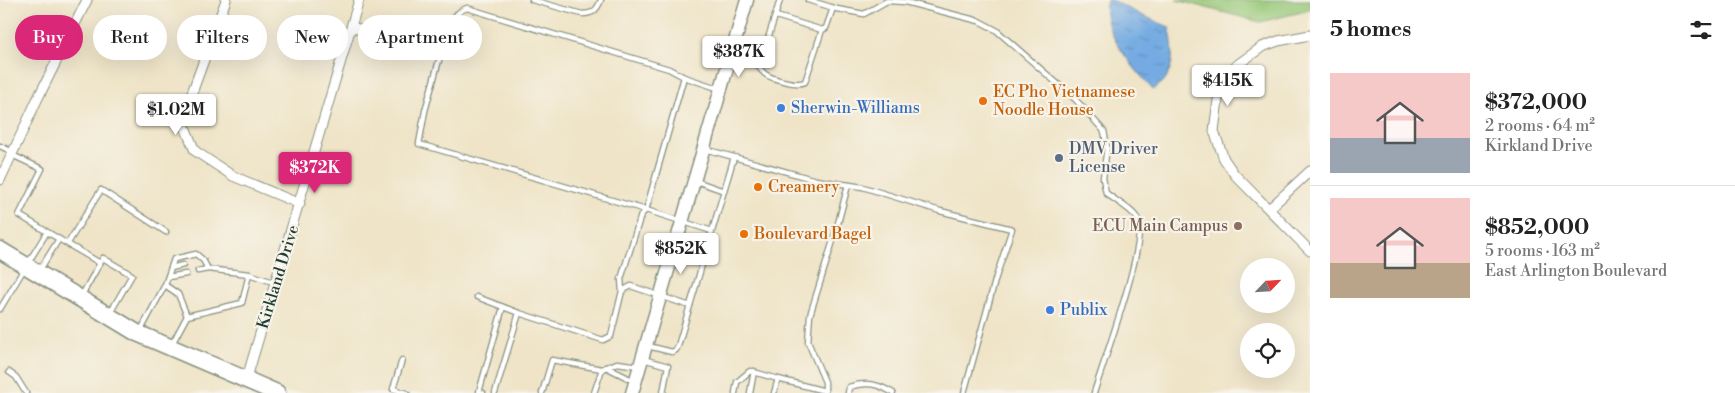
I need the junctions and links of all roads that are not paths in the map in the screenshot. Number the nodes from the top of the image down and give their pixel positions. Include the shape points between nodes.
1 (87, 0) edge
2 (226, 0) edge
3 (359, 0) edge
4 (532, 0) edge
5 (747, 0) edge
6 (780, 0) edge
7 (808, 0) edge
8 (830, 0) edge
9 (601, 1) edge
10 (830, 7) junction
11 (454, 15) edge
12 (776, 16) junction
13 (352, 27) junction
14 (358, 29) edge
15 (822, 30) junction
16 (1310, 35) edge
17 (730, 57) junction
18 (439, 60) edge
19 (757, 64) junction
20 (684, 77) junction
21 (721, 89) junction
22 (0, 146) edge
23 (704, 148) junction
24 (12, 153) junction
25 (734, 157) junction
26 (1310, 171) edge
27 (0, 180) edge
28 (694, 181) junction
29 (848, 185) junction
30 (724, 191) junction
31 (300, 204) junction
32 (1269, 209) junction
33 (646, 210) junction
34 (683, 221) junction
35 (712, 231) junction
36 (47, 232) junction
37 (166, 232) dead end
38 (59, 239) junction
39 (68, 243) junction
40 (0, 250) edge
41 (1310, 251) edge
42 (203, 260) junction
43 (196, 262) dead end
44 (100, 263) junction
45 (184, 265) dead end
46 (171, 268) junction
47 (32, 269) junction
48 (208, 269) junction
49 (198, 271) dead end
50 (186, 274) dead end
51 (249, 274) junction
52 (168, 278) junction
53 (276, 283) junction
54 (165, 285) junction
55 (622, 291) junction
56 (661, 295) junction
57 (477, 297) dead end
58 (80, 299) junction
59 (690, 306) junction
60 (503, 307) junction
61 (0, 309) edge
62 (519, 313) junction
63 (108, 316) junction
64 (186, 316) junction
65 (139, 334) junction
66 (646, 346) junction
67 (170, 348) junction
68 (402, 360) dead end
69 (641, 362) junction
70 (604, 368) junction
71 (754, 371) junction
72 (9, 372) dead end
73 (778, 379) junction
74 (246, 381) junction
75 (634, 387) edge
76 (825, 392) edge
77 (26, 393) edge
78 (277, 393) edge
79 (407, 393) edge
80 (484, 393) edge
81 (495, 393) edge
82 (542, 393) edge
83 (594, 393) edge
84 (663, 393) edge
85 (735, 393) edge
86 (750, 393) edge
87 (774, 393) edge
88 (848, 393) edge
89 (893, 393) edge
90 (964, 393) edge
91 (1094, 393) edge

1 - 24 street
2 - 31 street via 182,120 195,151 233,176
3 - 13 street, Kirkland Drive
4 - 9 lane via 582,14 591,14
5 - 17 main road
6 - 12 lane
7 - 10 lane
8 - 10 lane
10 - 15 lane via 826,28
10 - 91 lane via 864,14 887,2 905,2 979,21 996,30 1075,99 1104,131 1107,147 1103,178 1106,193 1138,219 1140,234 1128,288
11 - 20 lane via 466,8 670,68
12 - 15 lane
12 - 19 lane via 761,61
13 - 14 street
13 - 31 street, Kirkland Drive
15 - 19 lane via 805,82 801,84 766,74
16 - 32 street via 1262,47 1232,71 1218,92 1214,132 1224,160
17 - 19 lane
17 - 21 main road
18 - 33 lane via 419,144
20 - 21 lane
20 - 33 lane
21 - 23 main road
22 - 24 lane
23 - 25 lane
23 - 28 main road
24 - 27 street
24 - 36 lane via 42,169 19,215
25 - 29 lane via 816,180
25 - 30 lane
26 - 32 street
28 - 30 lane
28 - 34 main road
29 - 76 lane via 810,315 808,342 825,382
29 - 90 lane via 1012,229
30 - 35 lane
31 - 53 street, Kirkland Drive
32 - 41 street
33 - 34 lane
33 - 55 lane via 641,215 621,279
34 - 35 lane
34 - 56 main road
35 - 59 lane
36 - 38 lane
36 - 47 lane
37 - 39 lane via 101,190
38 - 39 lane
38 - 47 lane
39 - 44 lane
40 - 47 highway
42 - 43 lane
42 - 46 lane via 196,254 182,257 174,259
42 - 48 lane
44 - 58 lane
44 - 63 lane via 103,258 132,275
45 - 46 lane
46 - 52 lane
47 - 58 highway
47 - 61 lane
48 - 49 lane
48 - 51 lane
50 - 52 lane
51 - 53 lane
51 - 64 lane via 242,303
52 - 54 lane
53 - 74 street, Kirkland Drive
54 - 64 lane via 178,294
54 - 65 lane
55 - 56 lane via 631,286
55 - 62 lane via 611,336 603,340
56 - 59 lane
56 - 66 main road
57 - 60 lane
58 - 63 highway
59 - 66 lane via 676,350 672,352
60 - 62 lane
60 - 80 lane via 479,392
62 - 81 lane
63 - 65 highway
64 - 67 lane
65 - 67 highway
66 - 69 main road
67 - 74 highway
68 - 79 lane via 393,389
69 - 70 lane via 617,363
69 - 75 main road
69 - 84 lane via 668,366
70 - 75 lane
70 - 82 lane via 552,360
70 - 83 lane
71 - 73 lane
71 - 85 lane via 737,382
71 - 86 lane
72 - 77 lane
73 - 76 lane
73 - 87 lane
74 - 78 highway
88 - 89 lane via 849,387 859,384 880,385

